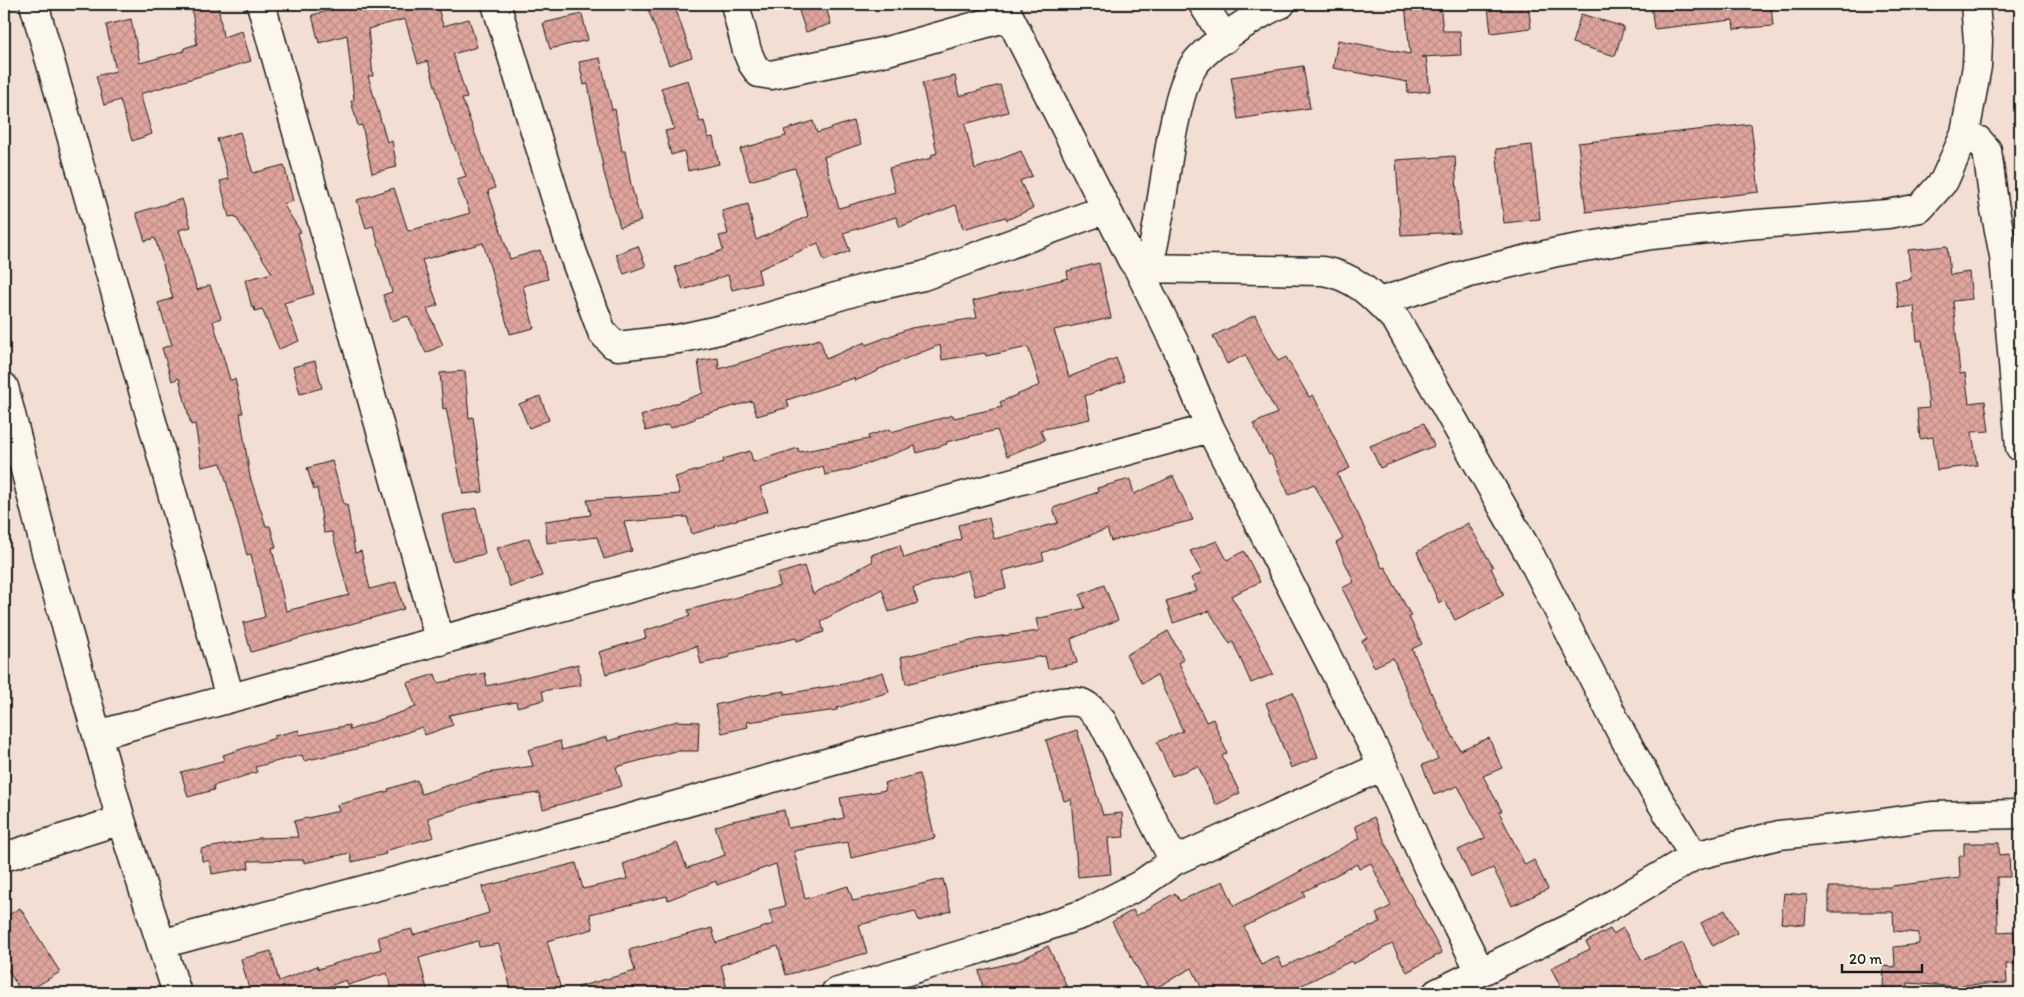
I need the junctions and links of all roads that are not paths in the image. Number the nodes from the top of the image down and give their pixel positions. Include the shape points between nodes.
1 (34, 4) edge
2 (261, 4) edge
3 (496, 4) edge
4 (735, 4) edge
5 (1203, 4) edge
6 (1281, 4) edge
7 (1975, 4) edge
8 (1006, 10) edge
9 (1225, 39) junction
10 (1965, 134) junction
11 (1106, 209) junction
12 (1143, 269) junction
13 (1379, 302) junction
14 (4, 387) edge
15 (8, 417) edge
16 (1210, 428) junction
17 (2020, 447) edge
18 (440, 641) junction
19 (230, 698) junction
20 (97, 735) junction
21 (1383, 766) junction
22 (2020, 814) edge
23 (121, 820) junction
24 (4, 856) edge
25 (1694, 856) junction
26 (1174, 861) junction
27 (161, 944) junction
28 (1480, 971) junction
29 (177, 993) edge
30 (835, 993) edge
31 (1437, 993) edge

1 - 19 street
2 - 18 street
3 - 11 street via 572,251 602,332 618,346 678,339 741,325 862,289 923,276
4 - 8 street via 752,63 759,73 771,75 887,51
5 - 9 street
6 - 9 street
7 - 10 street via 1977,66
8 - 11 street
9 - 12 street via 1204,52 1192,68 1182,92 1174,122 1159,220
10 - 13 street via 1944,181 1920,208 1888,214 1633,238 1470,273
10 - 17 street via 1978,140 1987,150 2004,256
11 - 12 street
12 - 13 street via 1323,271 1335,273 1367,290
12 - 16 street
13 - 25 street via 1397,321 1522,540 1622,734
14 - 15 street
15 - 20 street
16 - 18 street
16 - 21 street
18 - 19 street
19 - 20 street
20 - 23 street
21 - 26 street
21 - 28 street via 1428,868
22 - 25 street via 1932,816 1779,835
23 - 24 street
23 - 27 street
25 - 28 street via 1585,920
26 - 27 street via 1102,721 1089,706 1077,700 858,754
26 - 30 street via 1140,885 1083,914
27 - 29 street
28 - 31 street

